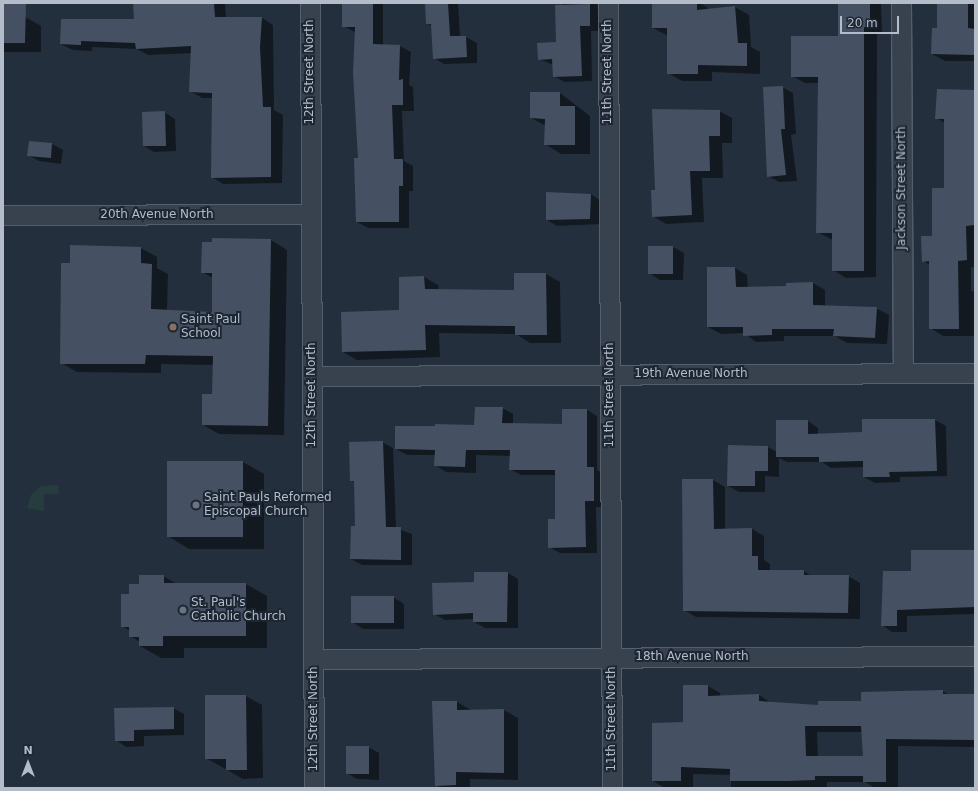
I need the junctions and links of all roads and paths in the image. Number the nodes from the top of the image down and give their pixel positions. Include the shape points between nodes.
1 (310, 3) edge
2 (608, 3) edge
3 (901, 3) edge
4 (311, 214) junction
5 (3, 215) edge
6 (903, 373) junction
7 (975, 373) edge
8 (610, 375) junction
9 (312, 376) junction
10 (975, 656) edge
11 (611, 658) junction
12 (313, 659) junction
13 (314, 788) edge
14 (612, 788) edge

1 - 4 street, 12th Street North
2 - 8 street, 11th Street North
3 - 6 street, Jackson Street North
4 - 5 street, 20th Avenue North
4 - 9 street, 12th Street North
6 - 7 street, 19th Avenue North
6 - 8 street, 19th Avenue North
8 - 9 street, 19th Avenue North
8 - 11 street, 11th Street North
9 - 12 street, 12th Street North
10 - 11 street, 18th Avenue North
11 - 12 street, 18th Avenue North
11 - 14 street, 11th Street North
12 - 13 street, 12th Street North

